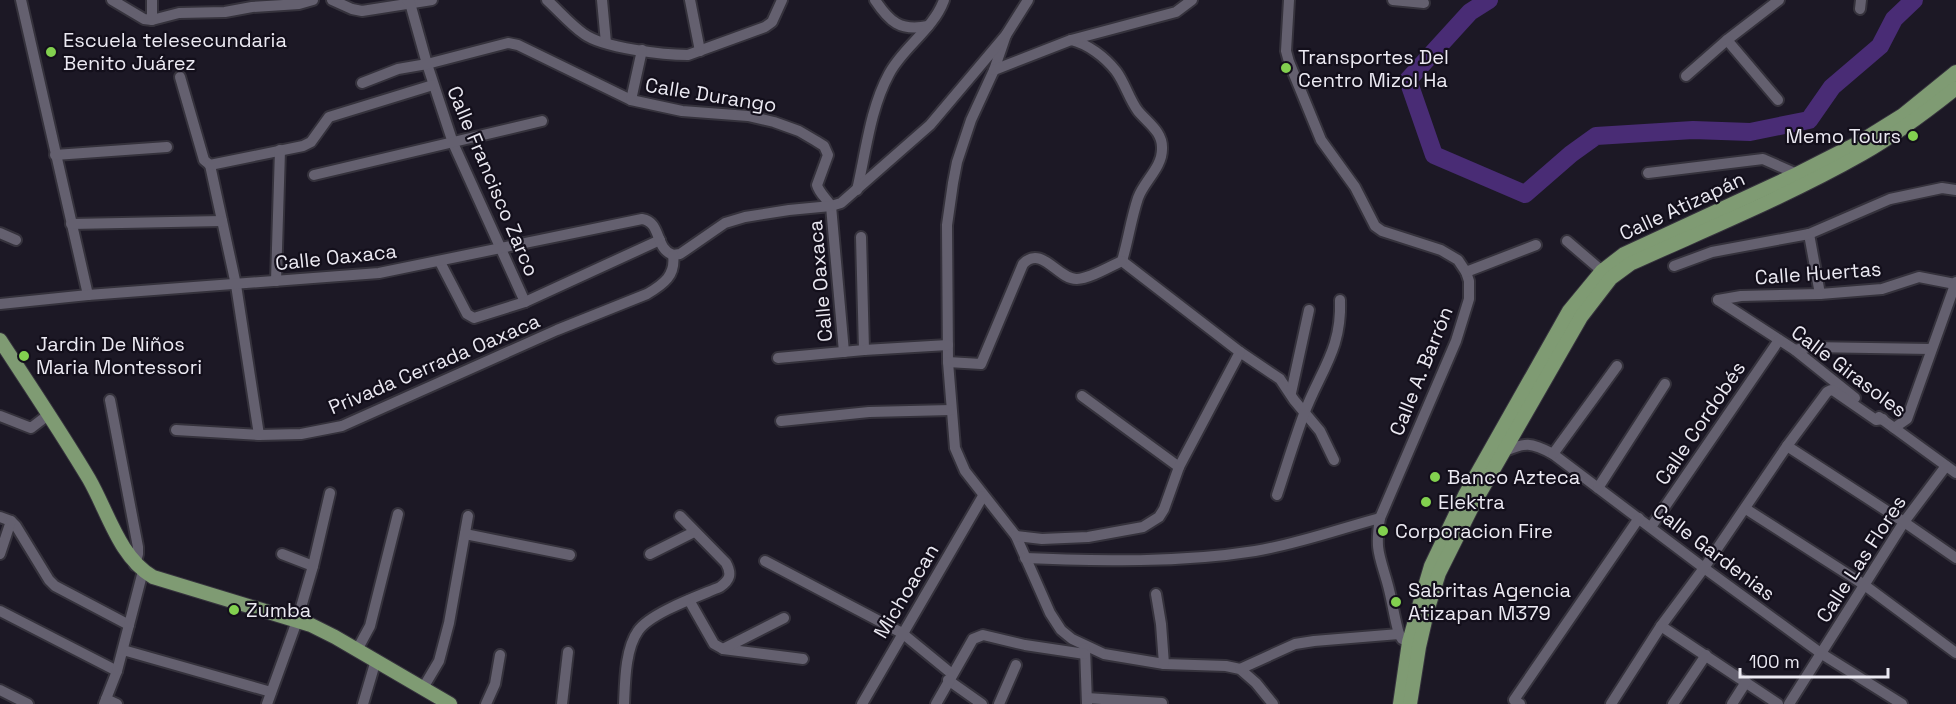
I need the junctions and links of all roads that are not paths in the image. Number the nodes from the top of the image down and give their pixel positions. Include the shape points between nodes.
1 (21, 0) edge
2 (112, 0) edge
3 (152, 0) edge
4 (313, 0) edge
5 (332, 0) edge
6 (432, 0) edge
7 (547, 0) edge
8 (602, 0) edge
9 (690, 0) edge
10 (875, 0) edge
11 (944, 0) edge
12 (1028, 0) edge
13 (1192, 0) edge
14 (1289, 0) edge
15 (1393, 0) edge
16 (1779, 0) edge
17 (409, 2) edge
18 (778, 3) edge
19 (1424, 3) dead end
20 (251, 4) edge
21 (152, 20) junction
22 (928, 26) junction
23 (1006, 35) junction
24 (1071, 40) junction
25 (1726, 40) junction
26 (606, 43) junction
27 (642, 50) junction
28 (700, 51) junction
29 (427, 64) junction
30 (994, 70) junction
31 (1956, 72) edge
32 (1686, 76) dead end
33 (180, 77) dead end
34 (362, 83) dead end
35 (433, 85) junction
36 (1956, 88) edge
37 (631, 100) junction
38 (1778, 100) dead end
39 (542, 121) dead end
40 (453, 143) junction
41 (167, 147) dead end
42 (280, 150) junction
43 (55, 155) junction
44 (210, 165) junction
45 (1648, 173) dead end
46 (1797, 174) junction
47 (314, 175) dead end
48 (857, 190) junction
49 (1956, 190) edge
50 (831, 206) junction
51 (222, 221) junction
52 (71, 224) junction
53 (0, 233) edge
54 (1809, 234) junction
55 (861, 237) dead end
56 (16, 240) dead end
57 (660, 240) junction
58 (1567, 241) dead end
59 (1536, 245) dead end
60 (500, 250) junction
61 (673, 255) junction
62 (1122, 261) junction
63 (440, 262) junction
64 (1674, 266) dead end
65 (1602, 271) junction
66 (1466, 272) junction
67 (276, 281) junction
68 (1956, 283) edge
69 (236, 285) junction
70 (1820, 294) junction
71 (88, 295) junction
72 (1340, 300) dead end
73 (1718, 300) joint
74 (525, 302) junction
75 (0, 304) edge
76 (1309, 310) dead end
77 (0, 340) edge
78 (1779, 340) junction
79 (948, 345) junction
80 (1931, 349) junction
81 (864, 350) junction
82 (1795, 350) junction
83 (844, 352) junction
84 (1240, 352) junction
85 (778, 358) dead end
86 (948, 362) junction
87 (1617, 366) dead end
88 (1665, 384) dead end
89 (1291, 393) junction
90 (1082, 396) dead end
91 (110, 400) dead end
92 (951, 410) junction
93 (1305, 412) junction
94 (48, 415) junction
95 (0, 416) edge
96 (1882, 419) junction
97 (781, 421) dead end
98 (1894, 428) junction
99 (176, 430) dead end
100 (259, 435) junction
101 (1787, 446) junction
102 (1498, 449) junction
103 (1553, 454) junction
104 (1334, 460) dead end
105 (1946, 466) junction
106 (1179, 467) junction
107 (1956, 473) edge
108 (1598, 488) junction
109 (330, 493) dead end
110 (1277, 495) dead end
111 (983, 496) junction
112 (1746, 509) junction
113 (398, 514) dead end
114 (468, 516) dead end
115 (681, 516) dead end
116 (1380, 518) junction
117 (1639, 518) junction
118 (5, 519) edge
119 (1904, 522) junction
120 (1651, 527) junction
121 (694, 532) junction
122 (465, 534) junction
123 (1016, 536) junction
124 (0, 554) edge
125 (282, 554) dead end
126 (650, 554) dead end
127 (570, 555) dead end
128 (1025, 558) junction
129 (1956, 558) edge
130 (765, 561) dead end
131 (313, 566) junction
132 (139, 568) junction
133 (1704, 568) junction
134 (1863, 584) junction
135 (1156, 594) dead end
136 (689, 600) junction
137 (0, 611) edge
138 (784, 618) dead end
139 (297, 621) junction
140 (129, 625) junction
141 (1661, 626) junction
142 (902, 633) junction
143 (1404, 638) junction
144 (723, 649) junction
145 (1085, 649) junction
146 (123, 650) junction
147 (357, 650) junction
148 (568, 652) dead end
149 (1956, 653) edge
150 (1822, 654) junction
151 (500, 655) dead end
152 (1706, 655) junction
153 (803, 659) dead end
154 (376, 660) junction
155 (1164, 664) junction
156 (1016, 665) dead end
157 (1240, 669) junction
158 (117, 671) junction
159 (950, 677) junction
160 (1746, 682) junction
161 (423, 688) junction
162 (0, 690) edge
163 (271, 692) junction
164 (1087, 701) edge
165 (105, 702) edge
166 (1517, 702) edge
167 (28, 704) edge
168 (117, 704) edge
169 (267, 704) edge
170 (363, 704) edge
171 (450, 704) edge
172 (486, 704) edge
173 (562, 704) edge
174 (624, 704) edge
175 (862, 704) edge
176 (936, 704) edge
177 (982, 704) edge
178 (999, 704) edge
179 (1162, 704) edge
180 (1273, 704) edge
181 (1400, 704) edge
182 (1410, 704) edge
183 (1611, 704) edge
184 (1673, 704) edge
185 (1732, 704) edge
186 (1778, 704) edge
187 (1789, 704) edge
188 (1902, 704) edge

1 - 43 street
2 - 21 street
3 - 21 street
4 - 20 street via 299,4
5 - 17 street via 362,11
6 - 17 street
7 - 26 street via 586,36
8 - 26 street
9 - 28 street
10 - 22 street via 883,14 898,24 916,29
11 - 22 street
12 - 23 street
13 - 24 street via 1176,12
14 - 66 street via 1289,62 1321,140 1355,187 1369,216 1382,231 1452,256
15 - 19 street
16 - 25 street
17 - 29 street, Calle Francisco Zarco
18 - 28 street via 772,22 765,27
20 - 21 street via 225,12 180,13
22 - 48 street via 889,72 876,106
23 - 30 street
23 - 48 street via 930,125
24 - 30 street
24 - 62 street via 1082,42 1116,72 1162,143 1156,169 1139,196
25 - 32 street
25 - 38 street
26 - 27 street
27 - 28 street via 678,55
27 - 37 street
29 - 34 street, Calle Durango via 398,69
29 - 35 street, Calle Francisco Zarco
29 - 37 street, Calle Durango via 508,43
30 - 79 street via 971,120 953,183 947,225
31 - 46 main road, Calle Atizapán via 1903,115
33 - 44 street via 204,160
35 - 40 street, Calle Francisco Zarco
35 - 42 street via 329,117 311,142
36 - 102 main road, Calle Atizapán via 1862,154 1630,264 1611,278 1581,316
37 - 50 street, Calle Durango via 682,111 748,116 799,131 827,150 817,185
39 - 40 street
40 - 47 street
40 - 60 street, Calle Francisco Zarco
41 - 43 street
42 - 44 street
42 - 67 street
43 - 52 street
44 - 51 street
45 - 46 street via 1763,159
46 - 65 main road, Calle Atizapán via 1624,254
48 - 50 street
49 - 54 street via 1942,188 1890,200
50 - 61 street via 725,223
50 - 83 street, Calle Oaxaca
51 - 52 street
51 - 69 street
52 - 71 street
53 - 56 street
54 - 64 street via 1712,252
54 - 70 street
55 - 81 street
57 - 60 street, Calle Oaxaca via 652,223 642,219
57 - 61 street, Calle Oaxaca via 663,250
57 - 74 street
58 - 65 street
59 - 66 street
60 - 63 street, Calle Oaxaca
60 - 74 street, Calle Francisco Zarco
61 - 100 street, Privada Cerrada Oaxaca via 673,271 647,294 342,426 301,434
62 - 84 street
62 - 86 street via 1080,280 1070,279 1042,259 1032,257 1023,264 981,364
63 - 67 street, Calle Oaxaca via 379,273
63 - 74 street via 471,317
65 - 102 main road, Calle Atizapán via 1569,312
66 - 116 street, Calle A. Barrón via 1469,299 1456,341
67 - 69 street, Calle Oaxaca
68 - 70 street, Calle Huertas via 1919,278 1882,289
68 - 80 street
69 - 71 street, Calle Oaxaca
69 - 100 street
70 - 73 street, Calle Huertas
71 - 75 street, Calle Oaxaca
72 - 93 street via 1337,340
73 - 78 street, Calle Girasoles
76 - 89 street
77 - 94 main road
78 - 82 street, Calle Girasoles
78 - 120 street, Calle Cordobés
79 - 81 street
79 - 86 street
80 - 82 street via 1809,346
80 - 98 street via 1907,419
81 - 83 street
82 - 96 street, Calle Girasoles
83 - 85 street
84 - 89 street via 1280,379
84 - 106 street
86 - 92 street
87 - 103 street
88 - 108 street
89 - 93 street
90 - 106 street
91 - 132 street
92 - 97 street via 869,412
92 - 111 street via 955,448
93 - 104 street via 1320,431
93 - 110 street
94 - 95 street via 32,428
94 - 132 main road
96 - 98 street, Calle Girasoles
96 - 101 street via 1876,420 1831,390
98 - 105 street, Calle Girasoles
99 - 100 street, Privada Cerrada Oaxaca
101 - 112 street
101 - 119 street
102 - 103 street, Calle Gardenias via 1528,444
102 - 143 main road via 1465,495 1431,566
102 - 182 main road via 1439,573 1419,647
103 - 108 street, Calle Gardenias
105 - 107 street, Calle Girasoles
105 - 119 street, Calle Las Flores
106 - 123 street via 1159,518 1143,526 1071,539
108 - 117 street, Calle Gardenias
109 - 131 street
111 - 123 street
111 - 142 street, Michoacan
112 - 133 street
112 - 134 street
113 - 147 street via 370,626
114 - 122 street
115 - 121 street
116 - 128 street via 1256,550 1199,557 1109,561
116 - 143 street, Calle A. Barrón via 1378,552
117 - 120 street, Calle Gardenias
117 - 166 street
118 - 124 street
118 - 140 street via 16,526 55,586
119 - 129 street
119 - 134 street, Calle Las Flores
120 - 133 street, Calle Gardenias
121 - 126 street
121 - 136 street via 726,563 730,577 720,587
122 - 127 street
122 - 161 street via 447,633 439,662
123 - 128 street
125 - 131 street
128 - 145 street via 1050,614 1061,630
130 - 142 street
131 - 139 street
132 - 139 main road via 153,577
132 - 140 street
133 - 141 street
133 - 150 street, Calle Gardenias
134 - 149 street
134 - 150 street, Calle Las Flores
135 - 155 street
136 - 144 street via 714,644
136 - 174 street via 647,621 637,632 626,671
137 - 158 street
138 - 144 street
139 - 147 main road
139 - 163 street
140 - 146 street
141 - 152 street
141 - 183 street
142 - 159 street
142 - 175 street, Michoacan
143 - 157 street via 1295,644
143 - 181 main road
144 - 153 street
145 - 155 street
145 - 159 street via 1025,645 983,635 973,639
145 - 164 street
146 - 158 street
146 - 163 street
147 - 154 main road
148 - 173 street
150 - 187 street, Calle Las Flores
150 - 188 street, Calle Gardenias
151 - 172 street via 495,684
152 - 160 street
152 - 184 street
154 - 161 main road
154 - 170 street
155 - 157 street
156 - 178 street
157 - 180 street
158 - 165 street
159 - 176 street
159 - 177 street
160 - 185 street
160 - 186 street
161 - 171 main road
162 - 167 street
163 - 169 street
164 - 179 street
165 - 168 street

